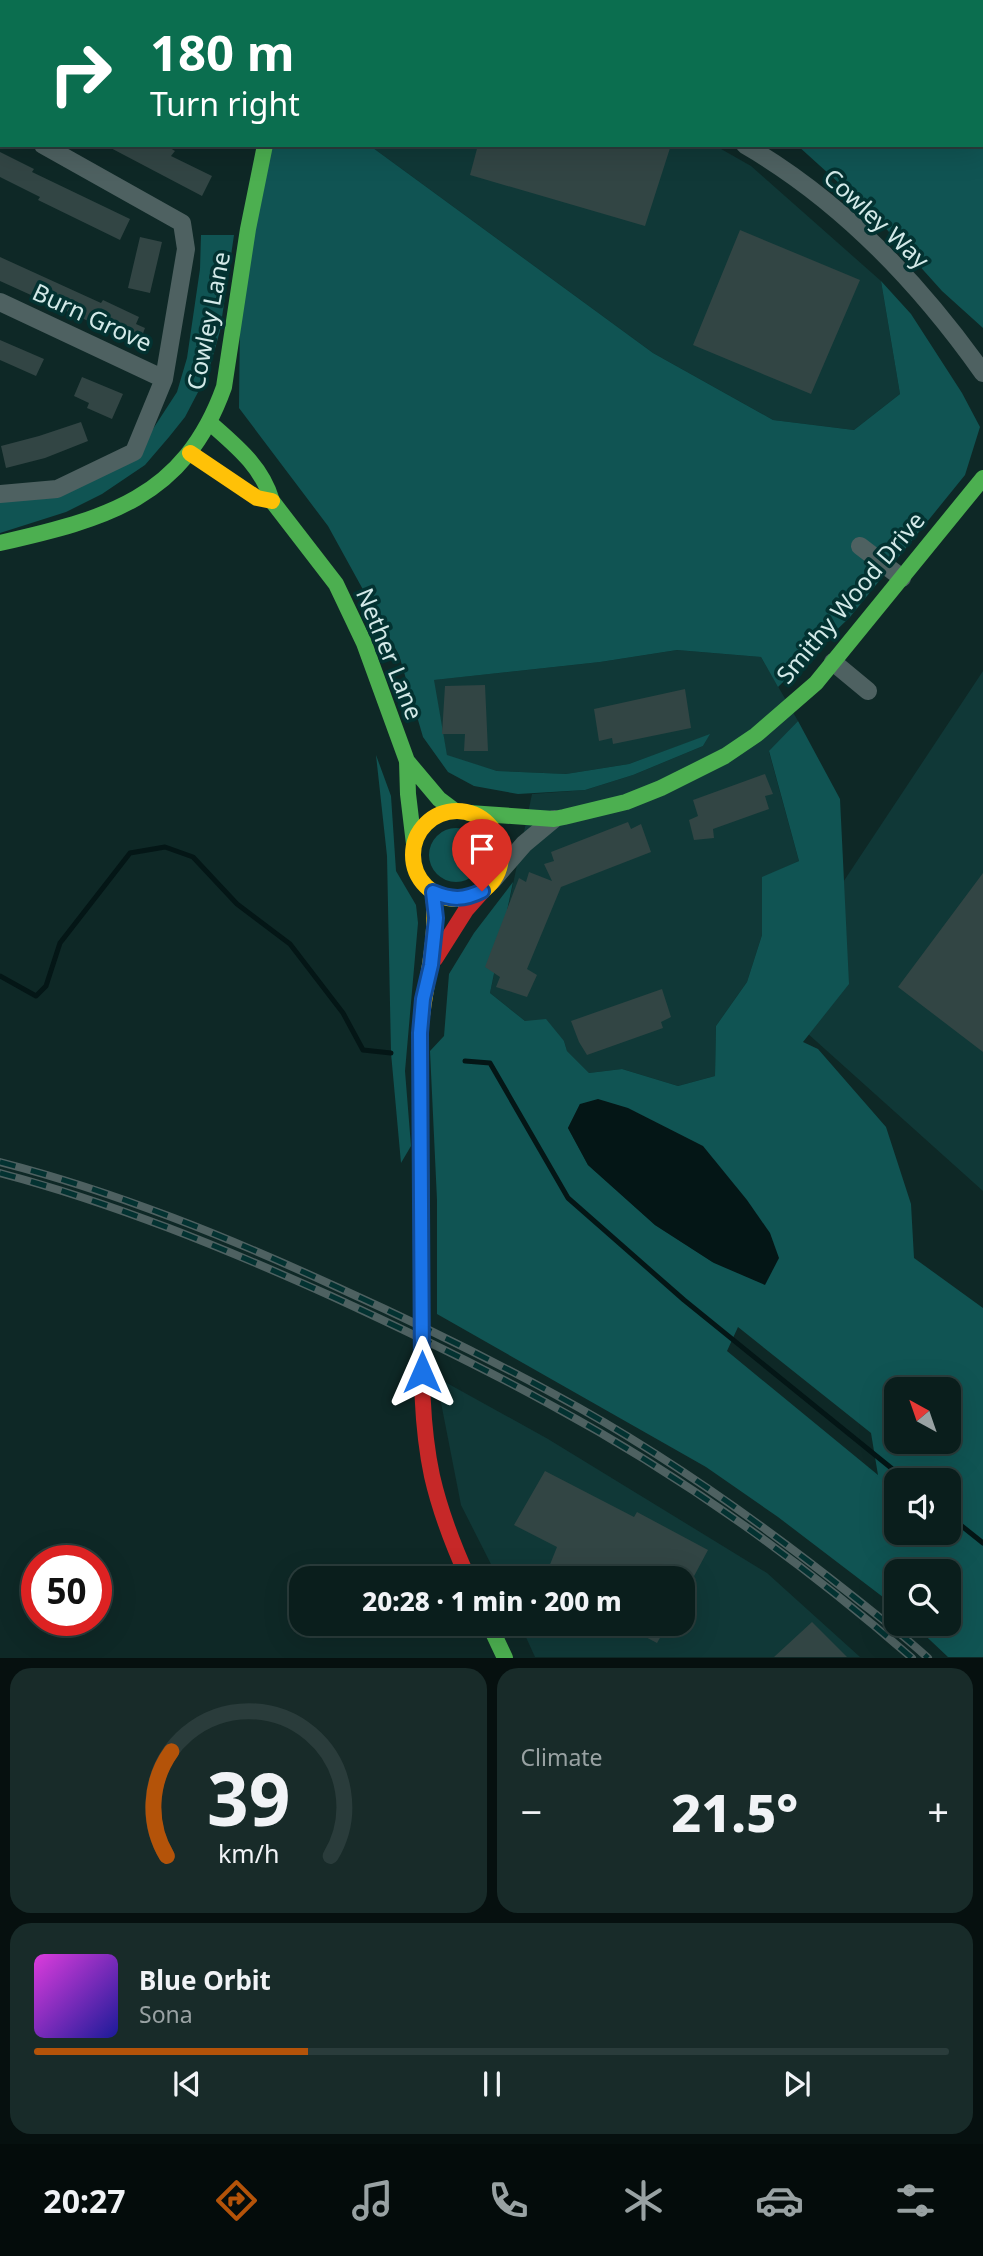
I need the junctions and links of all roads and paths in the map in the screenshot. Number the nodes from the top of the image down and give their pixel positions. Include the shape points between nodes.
1 (47, 147) edge
2 (265, 147) edge
3 (748, 147) edge
4 (0, 302) edge
5 (962, 344) junction
6 (983, 353) edge
7 (983, 373) edge
8 (164, 379) junction
9 (209, 422) junction
10 (190, 453) junction
11 (983, 478) edge
12 (0, 494) edge
13 (272, 500) junction
14 (0, 543) edge
15 (860, 546) dead end
16 (902, 578) junction
17 (833, 662) junction
18 (869, 691) dead end
19 (407, 761) junction
20 (462, 812) junction
21 (554, 819) junction
22 (414, 844) junction
23 (487, 886) junction
24 (433, 892) junction
25 (431, 965) junction
26 (463, 1566) edge
27 (494, 1636) edge
28 (505, 1657) edge

1 - 8 street via 182,223 186,249
2 - 9 main road, Cowley Lane via 224,384
3 - 5 street, Cowley Way via 839,213 892,263
4 - 8 street, Burn Grove
5 - 6 street, Cowley Way
5 - 7 street, Cowley Way
8 - 12 street via 134,452 57,489
9 - 10 main road, Cowley Lane
9 - 13 main road, Nether Lane via 253,464 269,485
10 - 13 main road via 257,498
10 - 14 main road, Cowley Lane via 172,471 112,511
11 - 16 main road, Smithy Wood Drive
13 - 19 main road, Nether Lane via 336,584 364,643
15 - 16 street
16 - 17 main road, Smithy Wood Drive
17 - 18 street
17 - 21 main road, Smithy Wood Drive via 786,710 725,756 626,802
19 - 20 main road, Nether Lane via 439,799
19 - 22 main road, Nether Lane
20 - 21 main road, Smithy Wood Drive
20 - 22 main road via 441,814 429,821
20 - 23 main road via 482,819 498,841 498,869
21 - 23 street, Smithy Wood Drive via 524,844
22 - 24 main road via 416,872
23 - 24 main road via 458,899
23 - 25 main road
24 - 25 main road via 436,918
25 - 26 main road via 420,1033 425,1423 432,1475
27 - 28 main road

